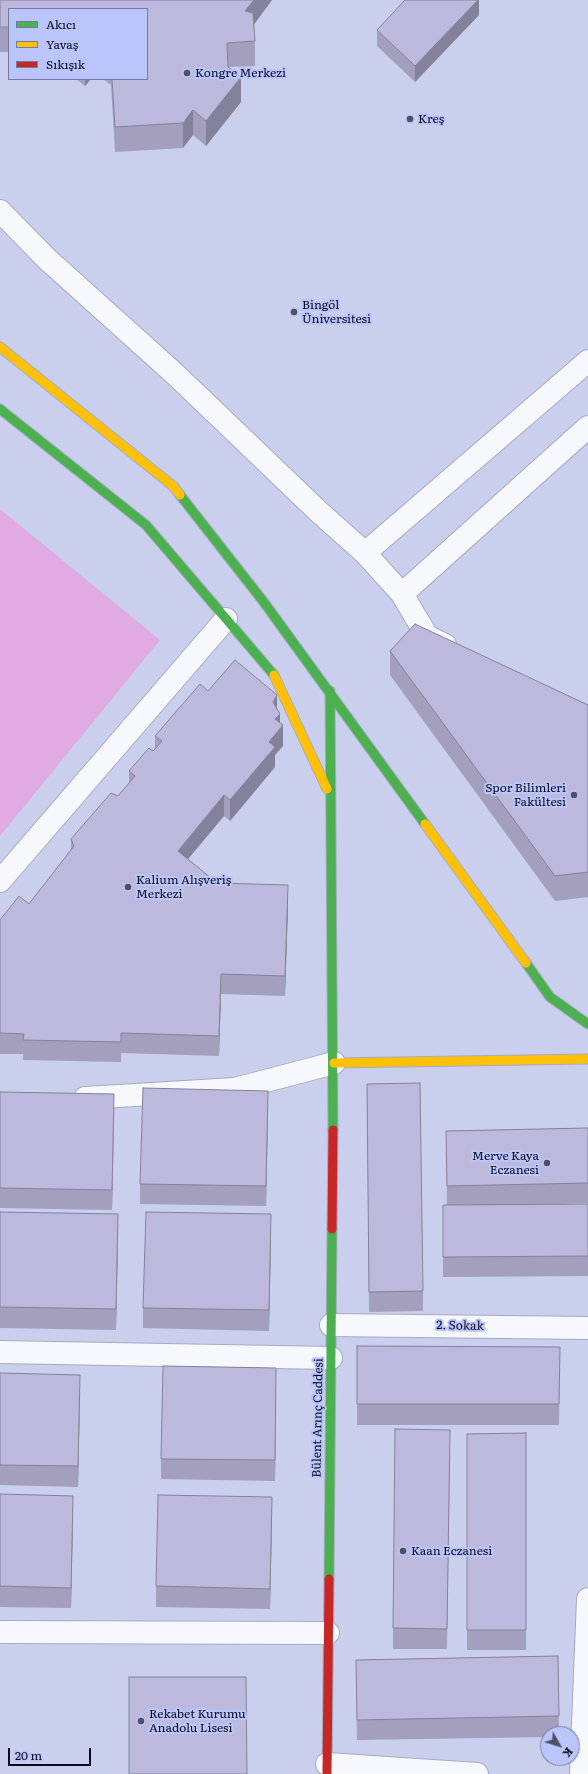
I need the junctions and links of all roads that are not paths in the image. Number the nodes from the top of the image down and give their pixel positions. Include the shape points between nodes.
1 (0, 211) edge
2 (0, 347) edge
3 (588, 361) edge
4 (0, 409) edge
5 (588, 427) edge
6 (365, 553) junction
7 (402, 594) junction
8 (226, 619) junction
9 (462, 652) edge
10 (330, 691) junction
11 (330, 795) junction
12 (0, 881) edge
13 (588, 1024) edge
14 (588, 1059) edge
15 (334, 1063) junction
16 (64, 1099) edge
17 (331, 1325) junction
18 (588, 1328) edge
19 (0, 1352) edge
20 (331, 1358) junction
21 (588, 1599) edge
22 (0, 1632) edge
23 (328, 1633) junction
24 (327, 1769) edge
25 (477, 1774) edge
26 (581, 1774) edge

1 - 6 street
2 - 10 street via 174,486
3 - 6 street
4 - 8 street via 146,525
5 - 7 street
6 - 7 street
7 - 9 street via 427,636
8 - 11 street via 277,678
8 - 12 street
10 - 11 street, Bülent Arınç Caddesi
10 - 13 street via 550,997
11 - 15 street, Bülent Arınç Caddesi
14 - 15 street
15 - 16 street via 235,1089
15 - 17 street, Bülent Arınç Caddesi
17 - 18 street, 2. Sokak
17 - 20 street, Bülent Arınç Caddesi
19 - 20 street
20 - 23 street, Bülent Arınç Caddesi
21 - 26 street
22 - 23 street
23 - 24 street, Bülent Arınç Caddesi
24 - 25 street

